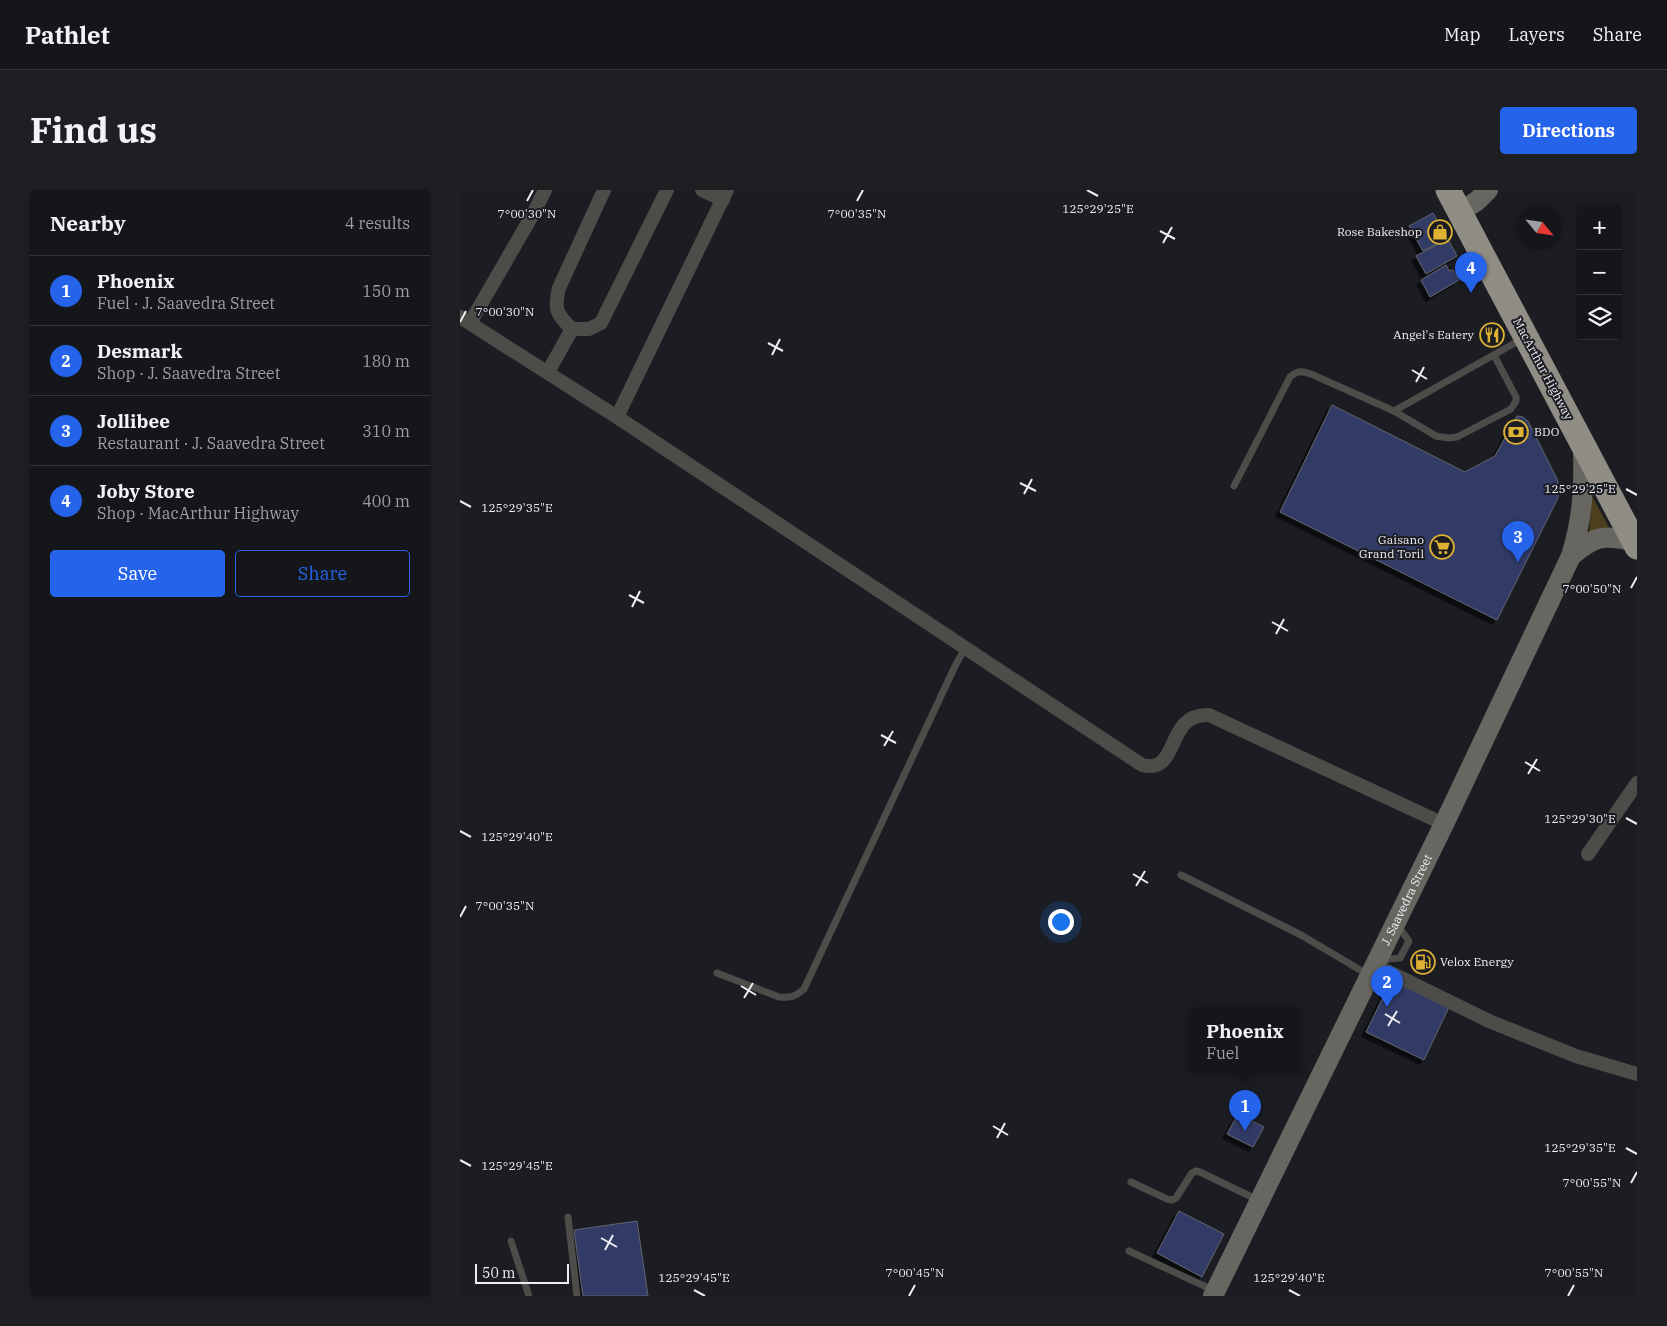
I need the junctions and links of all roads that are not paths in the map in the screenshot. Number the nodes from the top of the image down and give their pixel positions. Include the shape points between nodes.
1 (545, 190) edge
2 (604, 190) edge
3 (667, 190) edge
4 (702, 190) edge
5 (1448, 190) edge
6 (1488, 190) edge
7 (725, 195) edge
8 (1460, 212) junction
9 (465, 320) edge
10 (572, 329) junction
11 (1526, 337) junction
12 (1494, 355) junction
13 (548, 372) junction
14 (1394, 412) junction
15 (617, 417) junction
16 (1582, 444) junction
17 (1234, 486) dead end
18 (1635, 544) edge
19 (1571, 556) junction
20 (966, 647) junction
21 (1637, 783) edge
22 (1444, 824) junction
23 (1588, 854) dead end
24 (1181, 875) dead end
25 (1374, 967) junction
26 (717, 972) dead end
27 (1637, 1074) edge
28 (1131, 1182) dead end
29 (1260, 1201) junction
30 (568, 1217) dead end
31 (512, 1241) dead end
32 (1129, 1251) dead end
33 (1214, 1294) edge
34 (529, 1296) edge
35 (577, 1296) edge

1 - 9 street
2 - 10 street via 558,288 555,304 562,319
3 - 10 street via 600,323 589,329
4 - 7 street
5 - 8 highway, MacArthur Highway
6 - 8 main road
7 - 15 street
8 - 11 highway, MacArthur Highway
9 - 13 street
10 - 13 street
11 - 12 lane
11 - 16 highway, MacArthur Highway
12 - 14 lane
12 - 14 lane via 1516,397 1511,409 1457,438 1436,436
13 - 15 street
14 - 17 lane via 1312,374 1296,372 1290,376
15 - 20 street
16 - 18 highway, MacArthur Highway
16 - 19 main road, J. Saavedra Street via 1583,501
18 - 19 main road, J. Saavedra Street via 1602,537 1589,542
19 - 22 main road, J. Saavedra Street
20 - 22 street via 1142,765 1158,766 1190,718 1209,715
20 - 26 lane via 804,989 796,996 779,997
21 - 23 street
22 - 25 main road, J. Saavedra Street
24 - 25 lane via 1300,935
25 - 27 street via 1490,1021 1576,1056
25 - 29 main road, J. Saavedra Street
28 - 29 lane via 1172,1200 1192,1173 1200,1172
29 - 33 main road, J. Saavedra Street
30 - 35 lane
31 - 34 lane
32 - 33 lane

